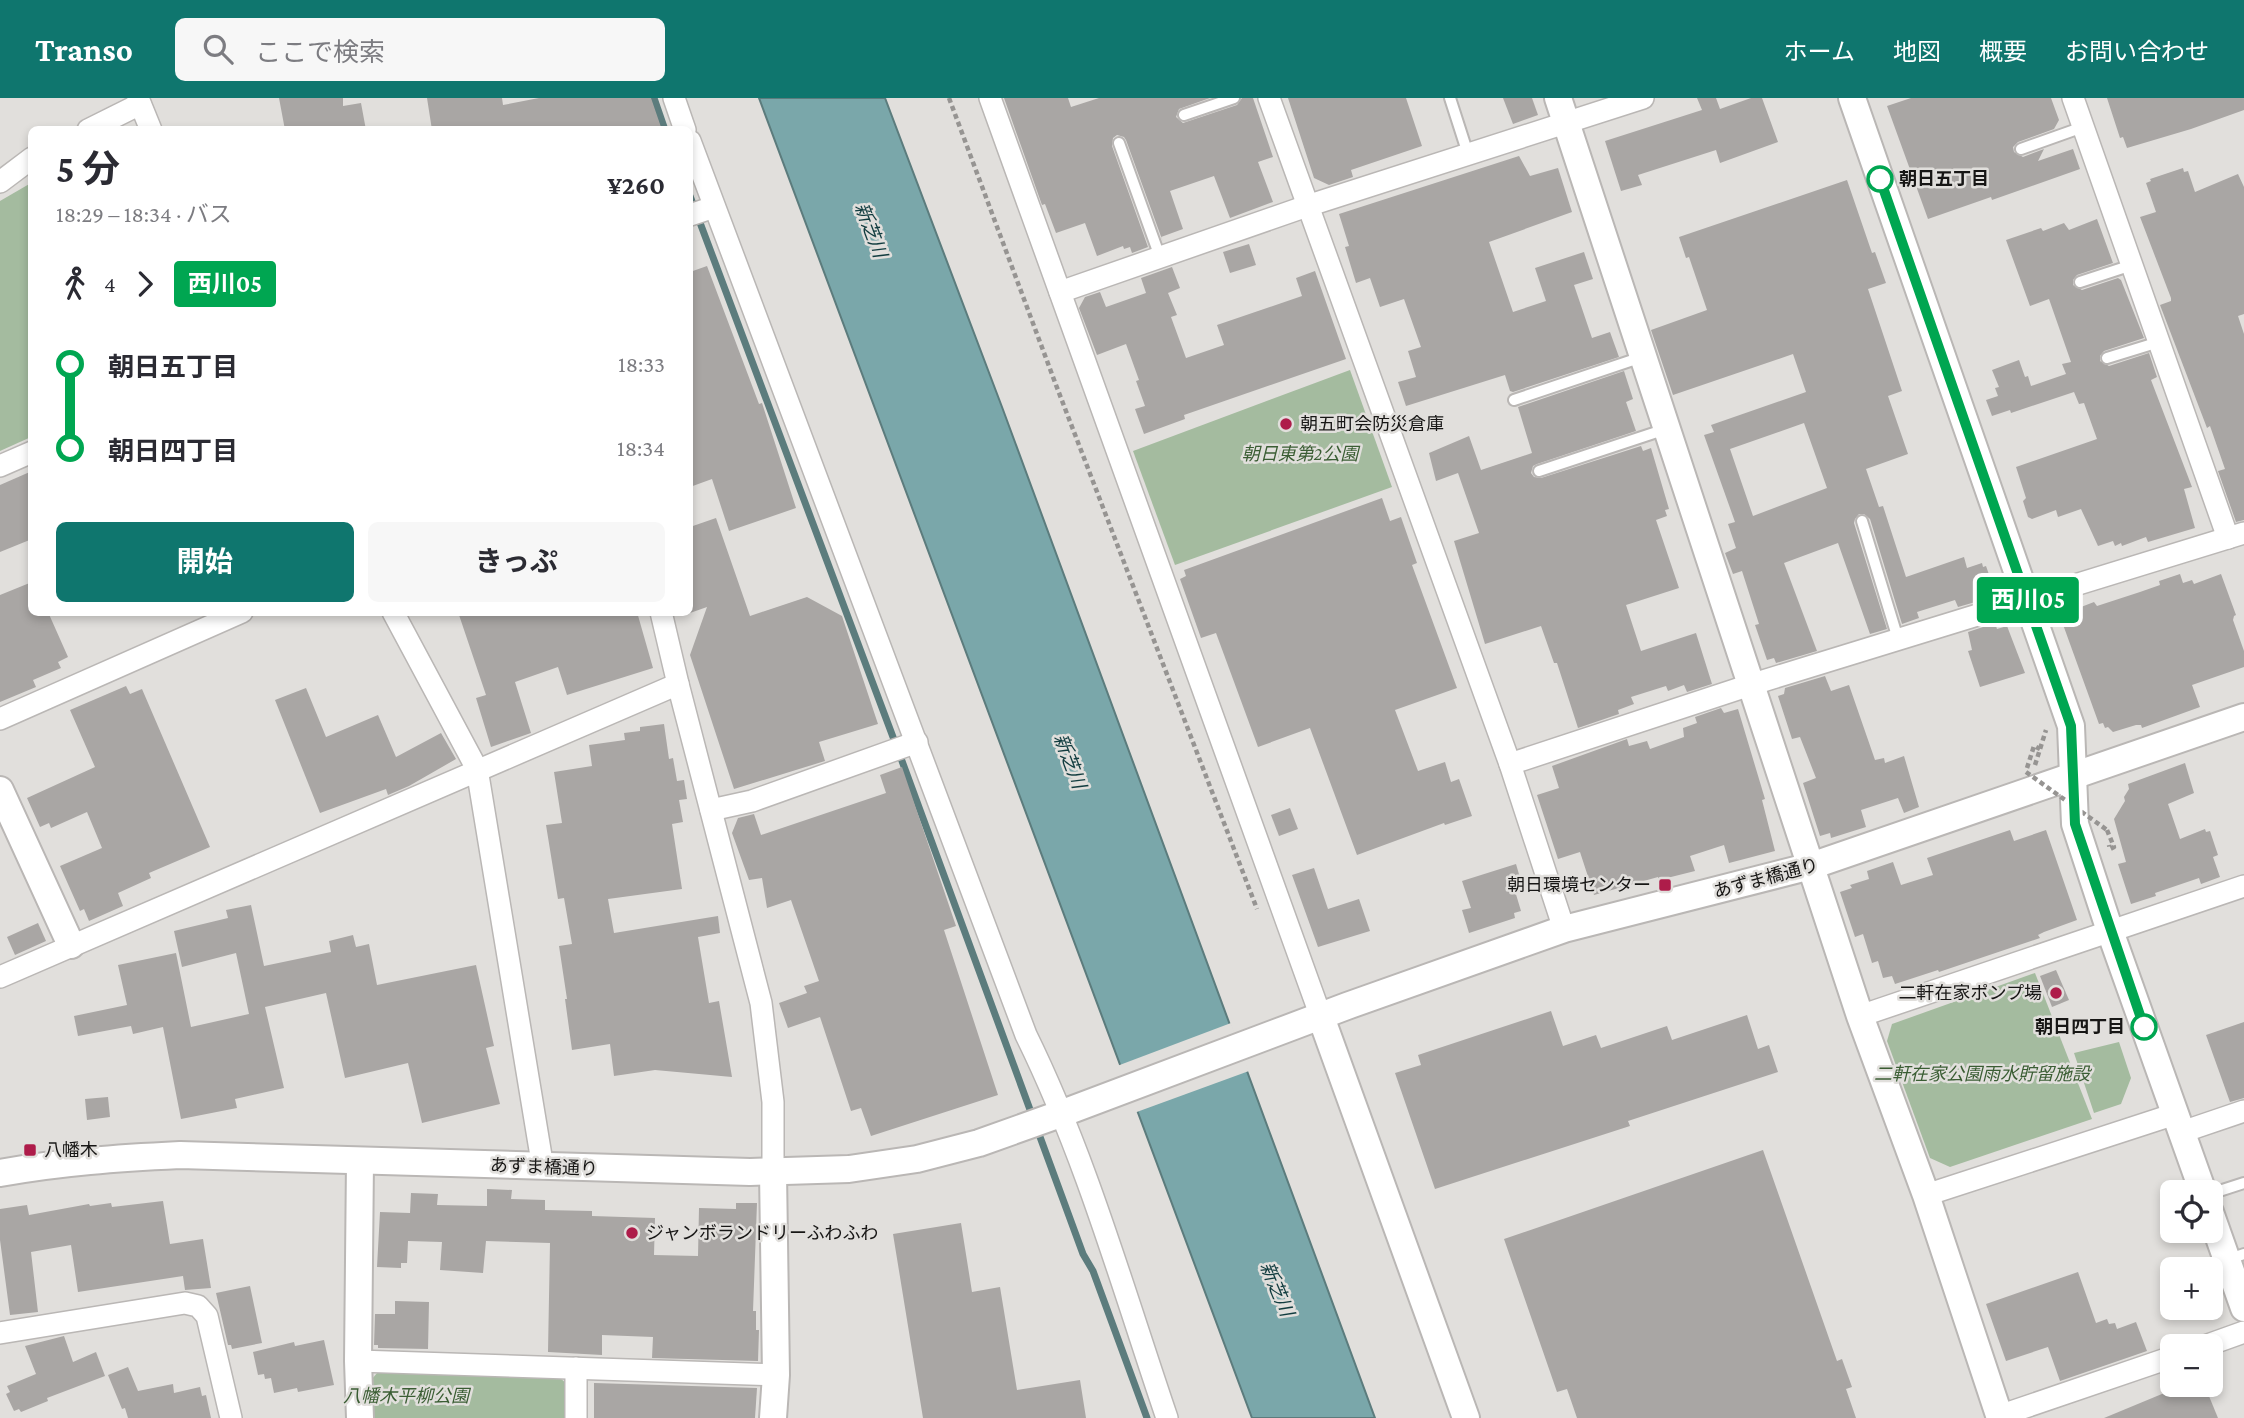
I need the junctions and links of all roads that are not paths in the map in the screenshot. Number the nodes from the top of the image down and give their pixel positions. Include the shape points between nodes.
1 (674, 98) edge
2 (990, 98) edge
3 (1234, 98) edge
4 (1269, 98) edge
5 (1450, 98) edge
6 (1643, 98) edge
7 (1852, 98) edge
8 (2073, 98) edge
9 (139, 101) edge
10 (1562, 110) edge
11 (1184, 115) dead end
12 (95, 126) edge
13 (149, 126) edge
14 (684, 126) edge
15 (2083, 127) junction
16 (1119, 144) dead end
17 (693, 149) edge
18 (2021, 149) dead end
19 (1468, 154) junction
20 (28, 161) edge
21 (0, 182) edge
22 (1307, 206) junction
23 (714, 207) junction
24 (693, 214) edge
25 (1160, 257) junction
26 (2132, 265) junction
27 (2080, 282) dead end
28 (1060, 292) junction
29 (2159, 342) junction
30 (1642, 356) junction
31 (2107, 358) dead end
32 (1514, 400) dead end
33 (1666, 428) junction
34 (28, 454) edge
35 (0, 466) edge
36 (1539, 471) dead end
37 (1862, 520) dead end
38 (2236, 536) edge
39 (2029, 601) junction
40 (233, 616) edge
41 (395, 616) edge
42 (662, 616) edge
43 (1898, 639) junction
44 (678, 684) junction
45 (1750, 685) junction
46 (2244, 717) edge
47 (0, 719) edge
48 (917, 743) junction
49 (1510, 764) junction
50 (477, 769) junction
51 (2072, 776) junction
52 (0, 790) edge
53 (711, 810) junction
54 (1811, 866) junction
55 (2244, 886) edge
56 (1564, 929) junction
57 (2110, 931) junction
58 (71, 945) junction
59 (0, 977) edge
60 (1860, 1016) junction
61 (1321, 1017) junction
62 (1072, 1110) junction
63 (2244, 1111) edge
64 (2178, 1123) junction
65 (360, 1161) junction
66 (543, 1168) junction
67 (773, 1172) junction
68 (0, 1173) edge
69 (2199, 1180) edge
70 (2244, 1183) edge
71 (2223, 1190) edge
72 (1926, 1195) junction
73 (2223, 1234) edge
74 (2236, 1257) edge
75 (2244, 1308) edge
76 (2244, 1332) edge
77 (0, 1333) edge
78 (2223, 1340) edge
79 (358, 1361) junction
80 (2160, 1361) edge
81 (576, 1368) junction
82 (776, 1375) junction
83 (2000, 1417) edge
84 (231, 1418) edge
85 (360, 1418) edge
86 (576, 1418) edge
87 (773, 1418) edge
88 (1167, 1418) edge
89 (1466, 1418) edge

1 - 14 street
2 - 28 street
3 - 11 lane
4 - 22 street
5 - 19 lane
6 - 10 street
7 - 39 street
8 - 15 street
9 - 12 street
9 - 13 street
10 - 19 street
10 - 30 street
15 - 18 lane
15 - 26 street
16 - 25 lane
17 - 23 street
19 - 22 street
20 - 21 street
22 - 25 street
22 - 49 street
23 - 24 street
23 - 48 street
25 - 28 street
26 - 27 lane
26 - 29 street
28 - 61 street
29 - 31 lane
29 - 38 street
30 - 32 lane
30 - 33 street
33 - 36 lane
33 - 45 street
34 - 35 street
37 - 43 lane
38 - 39 street
39 - 43 street
39 - 51 street via 2071,726
40 - 47 street
41 - 50 street
42 - 44 street
43 - 45 street
44 - 50 street
44 - 53 street
45 - 49 street
45 - 54 street
46 - 51 street, あずま橋通り
48 - 53 street via 752,801
48 - 62 street via 1026,1035
49 - 56 street
50 - 58 street
50 - 66 street
51 - 54 street, あずま橋通り
51 - 57 street via 2075,824
52 - 58 street
53 - 67 street via 761,1003 773,1102
54 - 56 street, あずま橋通り
54 - 60 street
55 - 57 street
56 - 61 street, あずま橋通り
57 - 60 street
57 - 64 street
58 - 59 street
60 - 72 street
61 - 62 street, あずま橋通り
61 - 89 street
62 - 67 street, あずま橋通り via 917,1159 849,1169
62 - 88 street
63 - 64 street
64 - 69 street
64 - 72 street
65 - 66 street, あずま橋通り
65 - 68 street, あずま橋通り via 180,1155 110,1158
65 - 79 street
66 - 67 street, あずま橋通り
67 - 82 street
70 - 71 lane
72 - 83 street
73 - 74 street
74 - 75 street
76 - 78 street
77 - 84 street via 185,1303 198,1306 207,1316
79 - 81 street
79 - 85 street
80 - 83 street
81 - 82 street
81 - 86 street
82 - 87 street

